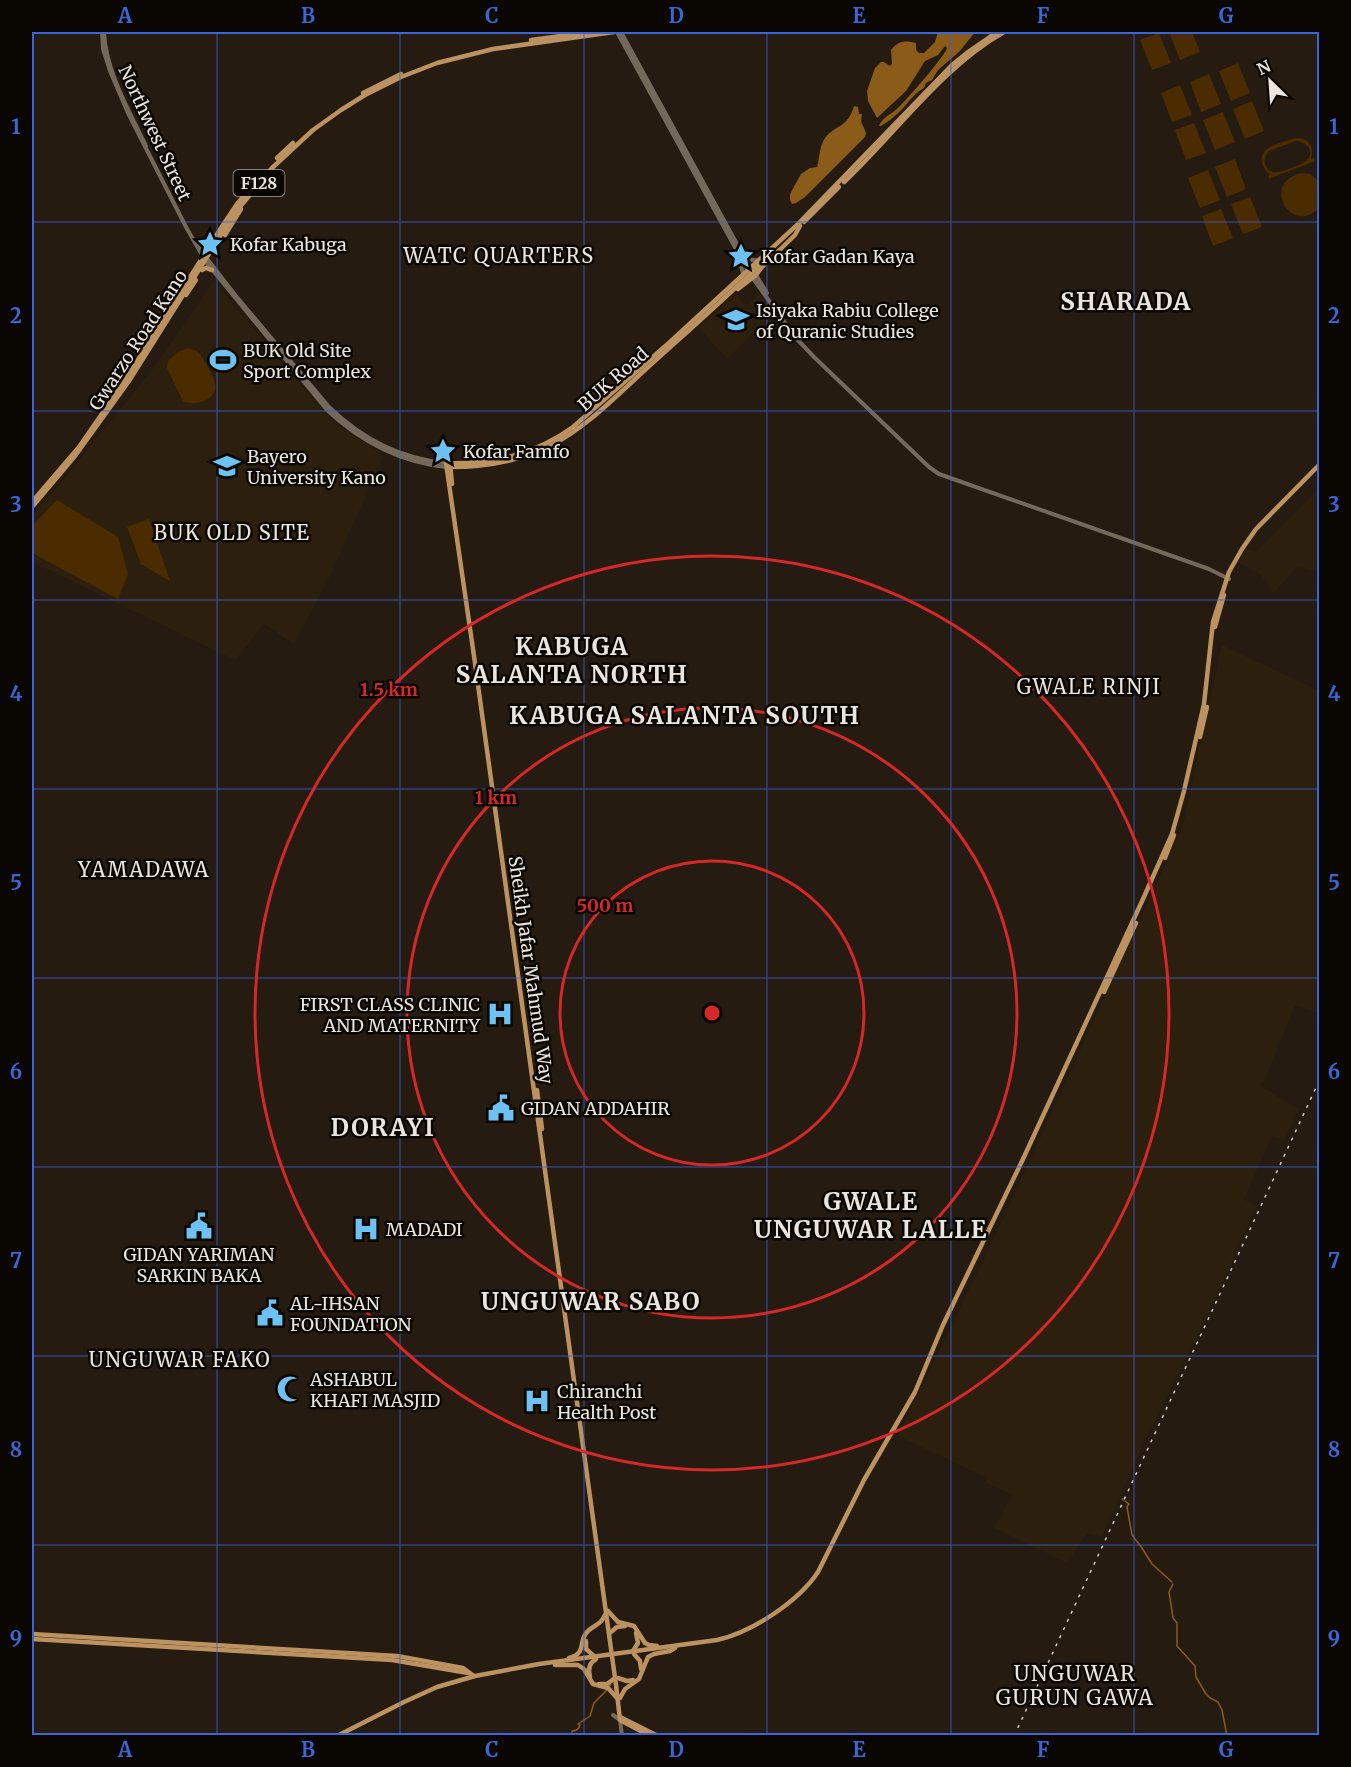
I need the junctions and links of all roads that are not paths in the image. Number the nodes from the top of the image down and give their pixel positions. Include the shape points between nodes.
1 (103, 32) edge
2 (591, 32) edge
3 (618, 32) edge
4 (997, 32) edge
5 (1004, 32) edge
6 (236, 214) junction
7 (227, 219) junction
8 (798, 226) junction
9 (739, 251) junction
10 (202, 254) junction
11 (756, 260) junction
12 (207, 261) junction
13 (747, 269) junction
14 (202, 270) junction
15 (212, 270) junction
16 (754, 276) junction
17 (181, 295) junction
18 (698, 319) junction
19 (274, 343) junction
20 (448, 465) junction
21 (1320, 466) edge
22 (32, 502) edge
23 (1023, 503) junction
24 (32, 507) edge
25 (1230, 572) junction
26 (1228, 578) junction
27 (607, 1612) junction
28 (610, 1632) junction
29 (32, 1634) edge
30 (32, 1639) edge
31 (675, 1647) junction
32 (219, 1648) junction
33 (633, 1653) junction
34 (596, 1658) junction
35 (554, 1663) junction
36 (476, 1677) junction
37 (616, 1678) junction
38 (619, 1698) junction
39 (620, 1719) junction
40 (337, 1736) edge
41 (343, 1736) edge
42 (623, 1736) edge
43 (650, 1736) edge
44 (658, 1736) edge

1 - 10 main road, Northwest Street via 104,54 119,94
2 - 7 main road, F128 via 482,48 426,64 377,85 330,114 289,147
3 - 6 main road, Gwarzo Road Kano / F128 via 475,52 385,84 296,146 269,172
3 - 9 main road
4 - 8 main road, BUK Road via 952,65
5 - 8 main road, BUK Road via 956,67
6 - 12 main road
6 - 17 main road, Gwarzo Road Kano / F128
7 - 10 main road
7 - 17 main road, F128
8 - 11 main road
8 - 16 main road via 795,235
8 - 18 main road, BUK Road
9 - 11 main road
9 - 13 main road
9 - 13 main road
10 - 12 main road, Northwest Street
10 - 17 main road via 181,288
11 - 13 main road
12 - 14 main road
12 - 15 main road, BUK Road
12 - 19 main road, BUK Road
13 - 16 main road
13 - 18 main road
14 - 15 main road
14 - 17 main road via 189,292
15 - 19 main road, BUK Road
16 - 18 main road via 709,315
16 - 23 main road via 795,337 929,467
17 - 22 main road, F128 via 82,442
17 - 24 main road, Gwarzo Road Kano / F128 via 104,418
18 - 20 main road, BUK Road via 558,437 506,458
19 - 20 main road, BUK Road via 327,411 352,431 388,452 429,465
20 - 27 main road, Sheikh Jafar Mahmud Way
21 - 25 main road via 1259,526
23 - 25 main road
23 - 26 main road
25 - 26 main road
26 - 31 main road via 1212,629 1204,704 1172,834 915,1392 864,1480 827,1555 798,1595 743,1632
27 - 28 main road, Sheikh Jafar Mahmud Way
27 - 31 main road via 618,1622 633,1626 648,1644
27 - 35 main road via 601,1623 585,1635 578,1654
28 - 33 main road via 623,1626 634,1630 638,1639
28 - 34 main road via 596,1629 587,1636 586,1649
28 - 37 main road, Sheikh Jafar Mahmud Way
29 - 32 main road
30 - 32 main road
31 - 33 main road
31 - 38 main road via 648,1657 639,1679
32 - 36 main road via 397,1656 463,1668
33 - 34 main road
33 - 37 main road via 641,1664 639,1676 630,1681
34 - 35 main road
34 - 37 main road via 589,1669 593,1681 604,1684
35 - 36 main road
35 - 38 main road via 578,1665 593,1684 608,1688
36 - 40 main road via 437,1688
36 - 41 main road via 424,1696
37 - 38 main road, Sheikh Jafar Mahmud Way
38 - 39 main road, Sheikh Jafar Mahmud Way
39 - 42 main road
39 - 43 main road
39 - 44 main road

